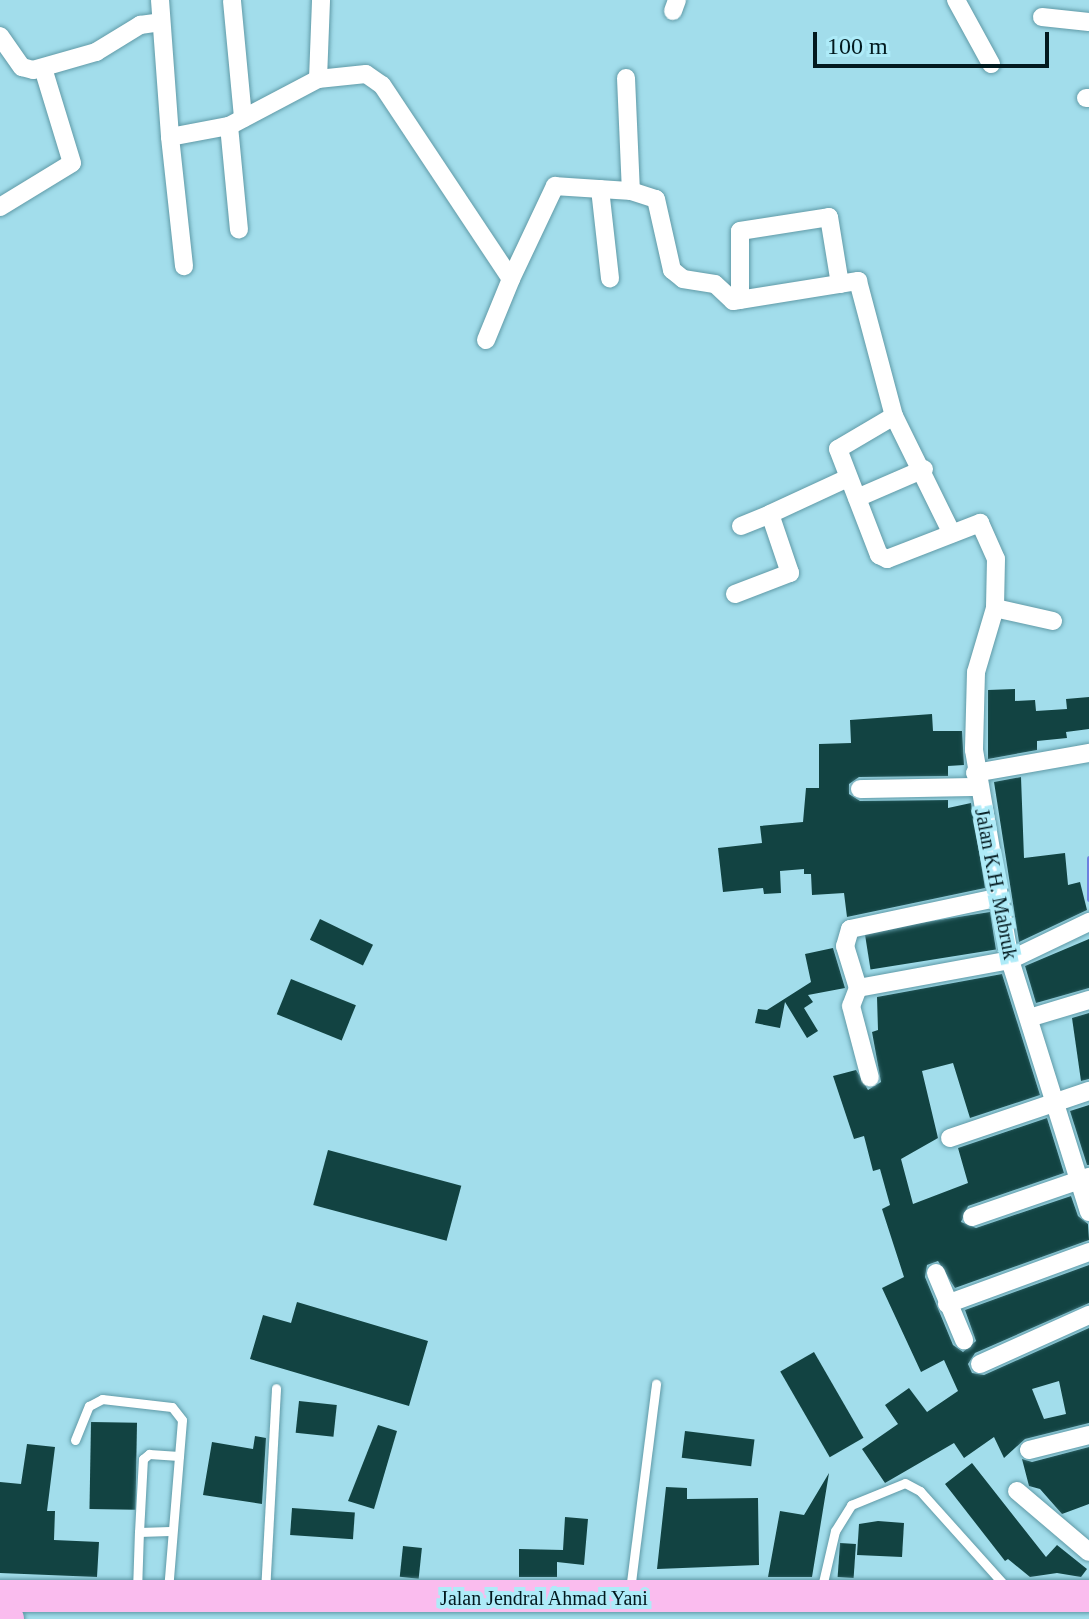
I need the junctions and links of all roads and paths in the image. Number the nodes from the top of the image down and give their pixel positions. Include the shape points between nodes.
1 (160, 0) edge
2 (321, 0) edge
3 (956, 0) edge
4 (232, 1) edge
5 (1042, 17) dead end
6 (161, 22) junction
7 (1089, 22) edge
8 (0, 36) edge
9 (991, 64) dead end
10 (43, 68) junction
11 (626, 78) dead end
12 (318, 79) junction
13 (236, 122) junction
14 (170, 137) junction
15 (600, 189) junction
16 (631, 191) junction
17 (0, 207) edge
18 (239, 230) dead end
19 (184, 266) dead end
20 (610, 278) dead end
21 (511, 279) junction
22 (840, 284) junction
23 (740, 300) junction
24 (486, 340) dead end
25 (894, 416) junction
26 (924, 469) junction
27 (848, 478) junction
28 (857, 498) junction
29 (770, 514) junction
30 (741, 526) dead end
31 (952, 534) junction
32 (735, 594) dead end
33 (995, 608) junction
34 (1053, 621) dead end
35 (1089, 753) edge
36 (976, 780) junction
37 (860, 789) dead end
38 (996, 898) junction
39 (1089, 922) edge
40 (1010, 960) junction
41 (858, 988) junction
42 (1089, 1000) edge
43 (1029, 1018) junction
44 (870, 1078) dead end
45 (1089, 1091) edge
46 (1055, 1104) junction
47 (950, 1138) dead end
48 (1084, 1179) edge
49 (1089, 1212) edge
50 (972, 1217) dead end
51 (1089, 1252) edge
52 (936, 1273) dead end
53 (947, 1304) junction
54 (1089, 1315) edge
55 (964, 1340) dead end
56 (980, 1364) dead end
57 (656, 1384) dead end
58 (276, 1388) dead end
59 (1089, 1435) edge
60 (75, 1440) dead end
61 (1029, 1450) dead end
62 (179, 1456) junction
63 (1017, 1491) dead end
64 (170, 1531) junction
65 (139, 1532) junction
66 (1089, 1552) edge
67 (0, 1596) edge
68 (1014, 1596) junction
69 (1089, 1596) edge
70 (629, 1597) junction
71 (820, 1597) junction
72 (152, 1599) junction
73 (264, 1600) junction
74 (0, 1619) edge
75 (8, 1619) edge

1 - 6 street
2 - 12 street
3 - 9 street
4 - 13 street
5 - 7 street
6 - 10 street via 140,25 109,48
6 - 14 street
8 - 10 street via 22,67
10 - 17 street via 72,163
11 - 16 street
12 - 13 street
12 - 21 street via 366,74 382,85
13 - 14 street
13 - 18 street
14 - 19 street
15 - 16 street
15 - 20 street
15 - 21 street via 566,183 551,190
16 - 23 street via 656,199 672,270 683,279 715,284 727,299
21 - 24 street
22 - 23 street
22 - 23 street via 829,217 740,231
22 - 25 street via 858,281 863,290
25 - 26 street
25 - 27 street via 839,447
26 - 28 street
26 - 31 street
27 - 28 street
27 - 29 street
28 - 31 street via 883,558
29 - 30 street
29 - 32 street via 790,573
31 - 33 street, Jalan K.H. Mabruk via 980,523 988,532 998,575
33 - 34 street
33 - 36 street, Jalan K.H. Mabruk via 976,672
35 - 36 street
36 - 37 street
36 - 38 street, Jalan K.H. Mabruk
38 - 40 street, Jalan K.H. Mabruk
38 - 41 street via 847,931 845,946
39 - 40 street
40 - 41 street
40 - 43 street, Jalan K.H. Mabruk
41 - 44 street via 851,1006
42 - 43 street
43 - 46 street, Jalan K.H. Mabruk
45 - 46 street
46 - 47 street
46 - 48 street, Jalan K.H. Mabruk
48 - 49 street, Jalan K.H. Mabruk
48 - 50 street
51 - 53 street
52 - 53 street
53 - 55 street
54 - 56 street
57 - 70 lane
58 - 73 lane
59 - 61 street
60 - 62 lane via 89,1406 102,1399 134,1399 172,1407 182,1420
62 - 64 lane
62 - 65 lane via 149,1454 143,1459
63 - 66 street
64 - 65 lane
64 - 72 lane
65 - 72 lane
67 - 72 highway, Jalan Jendral Ahmad Yani
68 - 69 highway, Jalan Jendral Ahmad Yani
68 - 71 highway, Jalan Jendral Ahmad Yani
68 - 71 lane via 920,1491 905,1483 851,1505 835,1531
70 - 71 highway, Jalan Jendral Ahmad Yani
70 - 73 highway, Jalan Jendral Ahmad Yani
72 - 73 highway, Jalan Jendral Ahmad Yani
74 - 75 highway

